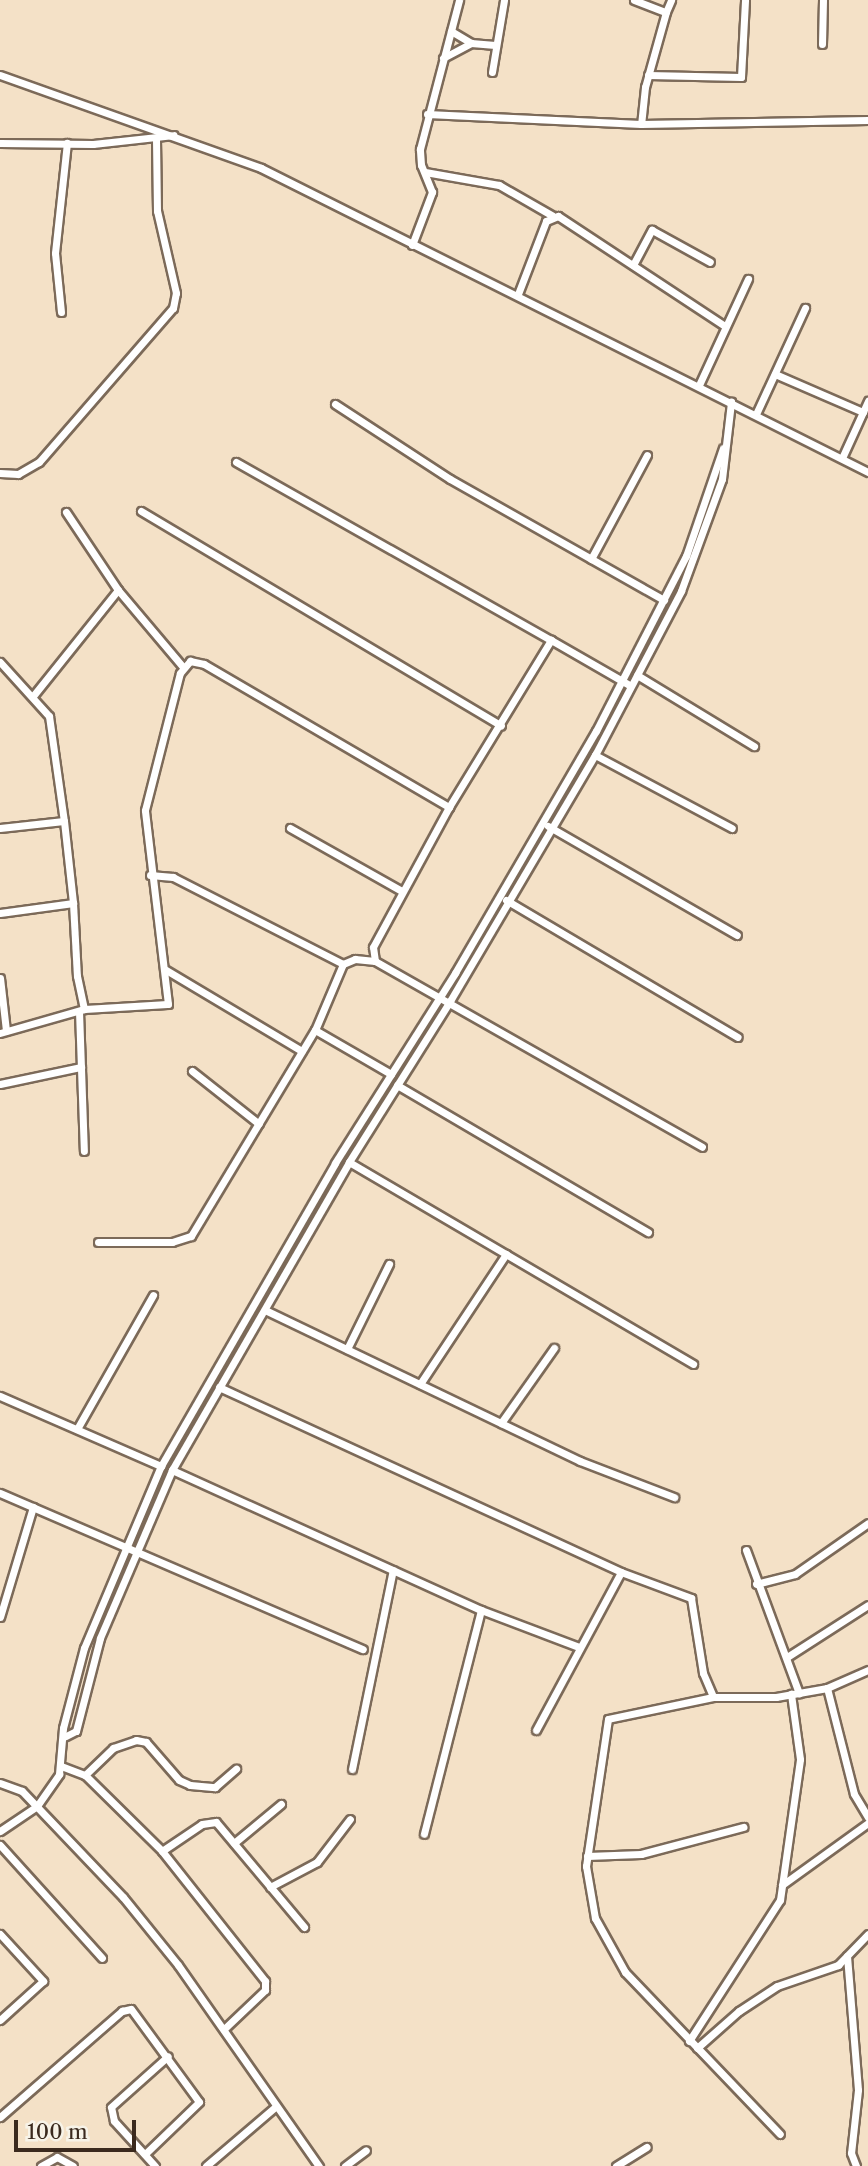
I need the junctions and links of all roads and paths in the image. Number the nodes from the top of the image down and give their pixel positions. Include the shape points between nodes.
1 (459, 0) edge
2 (504, 0) edge
3 (634, 0) edge
4 (671, 0) edge
5 (745, 0) edge
6 (823, 0) edge
7 (666, 12) junction
8 (451, 31) junction
9 (471, 43) junction
10 (822, 44) dead end
11 (495, 45) junction
12 (443, 58) junction
13 (492, 72) dead end
14 (0, 75) edge
15 (648, 75) junction
16 (427, 114) junction
17 (868, 120) edge
18 (640, 124) junction
19 (175, 135) junction
20 (156, 138) junction
21 (0, 143) edge
22 (67, 144) junction
23 (425, 172) junction
24 (553, 216) junction
25 (412, 245) junction
26 (710, 261) dead end
27 (633, 265) junction
28 (748, 279) dead end
29 (517, 294) junction
30 (805, 308) dead end
31 (61, 312) dead end
32 (725, 326) junction
33 (775, 374) junction
34 (699, 385) junction
35 (868, 401) edge
36 (731, 402) junction
37 (335, 404) dead end
38 (863, 412) junction
39 (756, 414) junction
40 (723, 448) junction
41 (647, 455) dead end
42 (842, 458) junction
43 (236, 462) dead end
44 (868, 472) edge
45 (0, 473) edge
46 (141, 510) dead end
47 (66, 512) dead end
48 (591, 559) junction
49 (118, 590) junction
50 (664, 600) junction
51 (551, 640) junction
52 (0, 662) edge
53 (183, 667) junction
54 (637, 675) junction
55 (622, 681) junction
56 (631, 686) junction
57 (33, 696) junction
58 (501, 726) junction
59 (754, 746) dead end
60 (595, 755) junction
61 (449, 807) junction
62 (64, 821) junction
63 (542, 823) junction
64 (0, 828) edge
65 (290, 828) dead end
66 (551, 828) junction
67 (732, 828) dead end
68 (150, 875) junction
69 (402, 891) junction
70 (499, 897) junction
71 (509, 902) junction
72 (73, 903) junction
73 (0, 913) edge
74 (737, 935) dead end
75 (375, 961) junction
76 (343, 964) junction
77 (166, 970) junction
78 (0, 978) edge
79 (440, 997) junction
80 (450, 1001) junction
81 (82, 1010) junction
82 (315, 1030) junction
83 (3, 1032) edge
84 (738, 1037) dead end
85 (302, 1051) junction
86 (80, 1067) junction
87 (192, 1071) dead end
88 (391, 1074) junction
89 (0, 1084) edge
90 (397, 1085) junction
91 (259, 1124) junction
92 (702, 1147) dead end
93 (84, 1151) dead end
94 (349, 1162) junction
95 (648, 1232) dead end
96 (98, 1242) dead end
97 (506, 1254) junction
98 (389, 1264) dead end
99 (265, 1286) junction
100 (275, 1293) junction
101 (153, 1295) dead end
102 (265, 1310) junction
103 (554, 1348) dead end
104 (347, 1349) junction
105 (693, 1364) dead end
106 (420, 1384) junction
107 (219, 1387) junction
108 (0, 1396) edge
109 (186, 1422) junction
110 (501, 1423) junction
111 (195, 1428) junction
112 (77, 1429) junction
113 (161, 1466) junction
114 (172, 1470) junction
115 (0, 1493) edge
116 (674, 1497) dead end
117 (33, 1507) junction
118 (868, 1523) edge
119 (123, 1548) junction
120 (746, 1550) dead end
121 (134, 1553) junction
122 (393, 1570) junction
123 (621, 1572) junction
124 (756, 1584) junction
125 (868, 1605) edge
126 (481, 1610) junction
127 (0, 1617) edge
128 (89, 1633) junction
129 (100, 1639) junction
130 (579, 1647) junction
131 (363, 1649) dead end
132 (787, 1657) junction
133 (868, 1671) edge
134 (827, 1688) junction
135 (795, 1694) junction
136 (713, 1697) junction
137 (536, 1730) dead end
138 (66, 1737) junction
139 (61, 1766) junction
140 (236, 1769) dead end
141 (352, 1769) dead end
142 (85, 1775) junction
143 (0, 1783) edge
144 (281, 1804) dead end
145 (37, 1806) junction
146 (868, 1817) edge
147 (350, 1819) dead end
148 (868, 1823) edge
149 (743, 1827) dead end
150 (0, 1831) edge
151 (424, 1834) dead end
152 (234, 1843) junction
153 (0, 1845) edge
154 (162, 1852) junction
155 (587, 1856) junction
156 (782, 1885) junction
157 (270, 1886) junction
158 (304, 1927) dead end
159 (0, 1934) edge
160 (868, 1934) edge
161 (847, 1956) junction
162 (102, 1958) dead end
163 (0, 2020) edge
164 (223, 2029) junction
165 (689, 2041) junction
166 (697, 2048) junction
167 (168, 2056) junction
168 (275, 2107) junction
169 (0, 2118) edge
170 (780, 2134) dead end
171 (647, 2147) dead end
172 (366, 2150) dead end
173 (145, 2154) junction
174 (41, 2166) edge
175 (73, 2166) edge
176 (155, 2166) edge
177 (206, 2166) edge
178 (319, 2166) edge
179 (345, 2166) edge
180 (615, 2166) edge
181 (856, 2166) edge

1 - 8 street
2 - 11 street
3 - 7 street
4 - 7 street
5 - 15 street via 741,77
6 - 10 street
7 - 15 street
8 - 9 street
8 - 12 street
9 - 11 street
9 - 12 street
11 - 13 street
12 - 16 street
14 - 19 street
15 - 18 street
16 - 18 street
16 - 23 street via 419,156
17 - 18 street
19 - 20 street
19 - 25 street via 261,168
20 - 22 street
20 - 45 street via 157,211 176,293 173,308 39,462 18,474
21 - 22 street
22 - 31 street via 55,253
23 - 24 street via 499,185
23 - 25 street via 432,192
24 - 27 street via 564,218
24 - 29 street via 546,221
25 - 29 street
26 - 27 street via 652,230
27 - 32 street
28 - 32 street
29 - 34 street
30 - 33 street
32 - 34 street
33 - 38 street
33 - 39 street
34 - 36 street
35 - 38 street
36 - 39 street
36 - 40 street
37 - 48 street via 450,479
38 - 42 street
39 - 42 street
40 - 50 street via 694,537
40 - 54 street via 724,467 707,530
41 - 48 street
42 - 44 street
43 - 51 street
46 - 58 street
47 - 49 street
48 - 50 street
49 - 53 street
49 - 57 street
50 - 55 street
51 - 55 street
51 - 58 street
52 - 57 street
53 - 61 street via 190,661 204,664
53 - 68 street via 149,790
54 - 56 street
54 - 59 street
55 - 56 street
55 - 63 street
56 - 60 street
57 - 62 street via 53,729
58 - 61 street
60 - 66 street
60 - 67 street
61 - 69 street
62 - 64 street
62 - 72 street
63 - 66 street
63 - 70 street
65 - 69 street
66 - 71 street
66 - 74 street
68 - 76 street via 173,877
68 - 77 street
69 - 75 street via 373,947
70 - 71 street
70 - 79 street
71 - 80 street
71 - 84 street
72 - 73 street
72 - 81 street
75 - 76 street via 355,959
75 - 79 street
76 - 82 street
77 - 81 street via 170,999 164,1007
77 - 85 street
78 - 83 street
79 - 80 street
79 - 88 street
80 - 90 street
80 - 92 street
81 - 83 street
81 - 86 street
82 - 85 street
82 - 88 street
85 - 91 street
86 - 89 street
86 - 93 street
87 - 91 street
88 - 99 street
90 - 94 street
90 - 95 street
91 - 96 street via 191,1236 172,1242
94 - 97 street
94 - 100 street
97 - 105 street
97 - 106 street
98 - 104 street
99 - 100 street
99 - 109 street
100 - 102 street
101 - 112 street
102 - 104 street
102 - 107 street
103 - 110 street
104 - 106 street
106 - 110 street
107 - 111 street
107 - 123 street
108 - 112 street
109 - 111 street
109 - 113 street
110 - 116 street via 580,1461
111 - 114 street
112 - 113 street
113 - 119 street
114 - 121 street
114 - 122 street
115 - 117 street
117 - 119 street
117 - 127 street
118 - 124 street via 795,1574
119 - 121 street
119 - 128 street
120 - 124 street
121 - 129 street
121 - 131 street
122 - 126 street
122 - 141 street
123 - 130 street
123 - 136 street via 695,1602 703,1674
124 - 132 street
125 - 132 street
126 - 130 street
126 - 151 street
128 - 129 street
128 - 138 street via 69,1700
129 - 138 street via 76,1731
130 - 137 street
132 - 135 street
133 - 134 street
134 - 135 street
134 - 146 street via 855,1794
135 - 136 street
135 - 156 street via 800,1759
136 - 155 street via 608,1719
138 - 139 street
139 - 142 street
139 - 145 street
140 - 142 street via 215,1787 190,1785 179,1780 146,1742 136,1740 113,1748
142 - 154 street
143 - 145 street via 22,1791
144 - 152 street
145 - 150 street
145 - 164 street via 123,1897
147 - 157 street via 317,1862
148 - 156 street
149 - 155 street via 641,1854
152 - 154 street via 210,1821
152 - 157 street
153 - 162 street
154 - 164 street via 265,1981 265,1990
155 - 165 street via 595,1918 625,1972
156 - 165 street via 780,1900 733,1979
157 - 158 street
159 - 163 street via 43,1981
160 - 161 street
161 - 166 street via 838,1965 777,1986 739,2011
161 - 181 street via 858,2090 852,2153
164 - 168 street
165 - 166 street
166 - 170 street
167 - 169 street via 135,2011 127,2009
167 - 173 street via 197,2097 198,2107
167 - 173 street via 111,2107 114,2121
168 - 177 street
168 - 178 street
171 - 180 street
172 - 179 street
173 - 176 street
174 - 175 street via 57,2157

